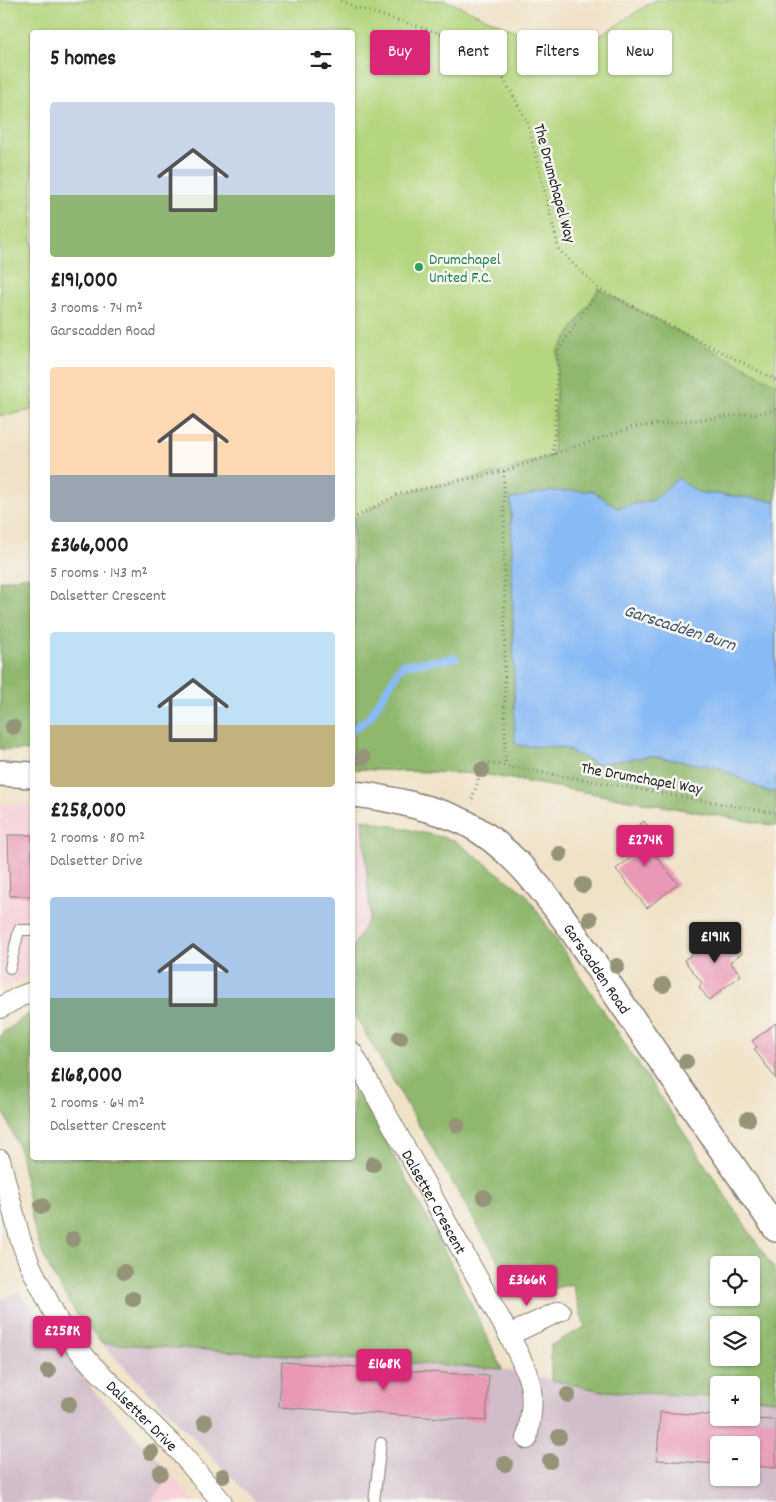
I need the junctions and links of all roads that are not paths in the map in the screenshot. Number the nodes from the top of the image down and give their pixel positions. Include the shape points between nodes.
1 (0, 773) edge
2 (30, 775) edge
3 (355, 794) edge
4 (30, 930) edge
5 (10, 968) dead end
6 (30, 993) edge
7 (0, 1008) edge
8 (355, 1057) edge
9 (0, 1160) edge
10 (776, 1229) edge
11 (560, 1311) dead end
12 (509, 1335) junction
13 (527, 1439) dead end
14 (382, 1443) dead end
15 (222, 1502) edge
16 (374, 1502) edge

1 - 2 street
3 - 10 street, Garscadden Road via 437,811 465,823 505,851 535,882 573,932
4 - 5 lane via 20,930
6 - 7 street
8 - 12 street, Dalsetter Crescent
9 - 15 street, Dalsetter Drive via 30,1265 64,1332 92,1365 179,1451
11 - 12 street
12 - 13 street, Dalsetter Crescent via 531,1388
14 - 16 lane

